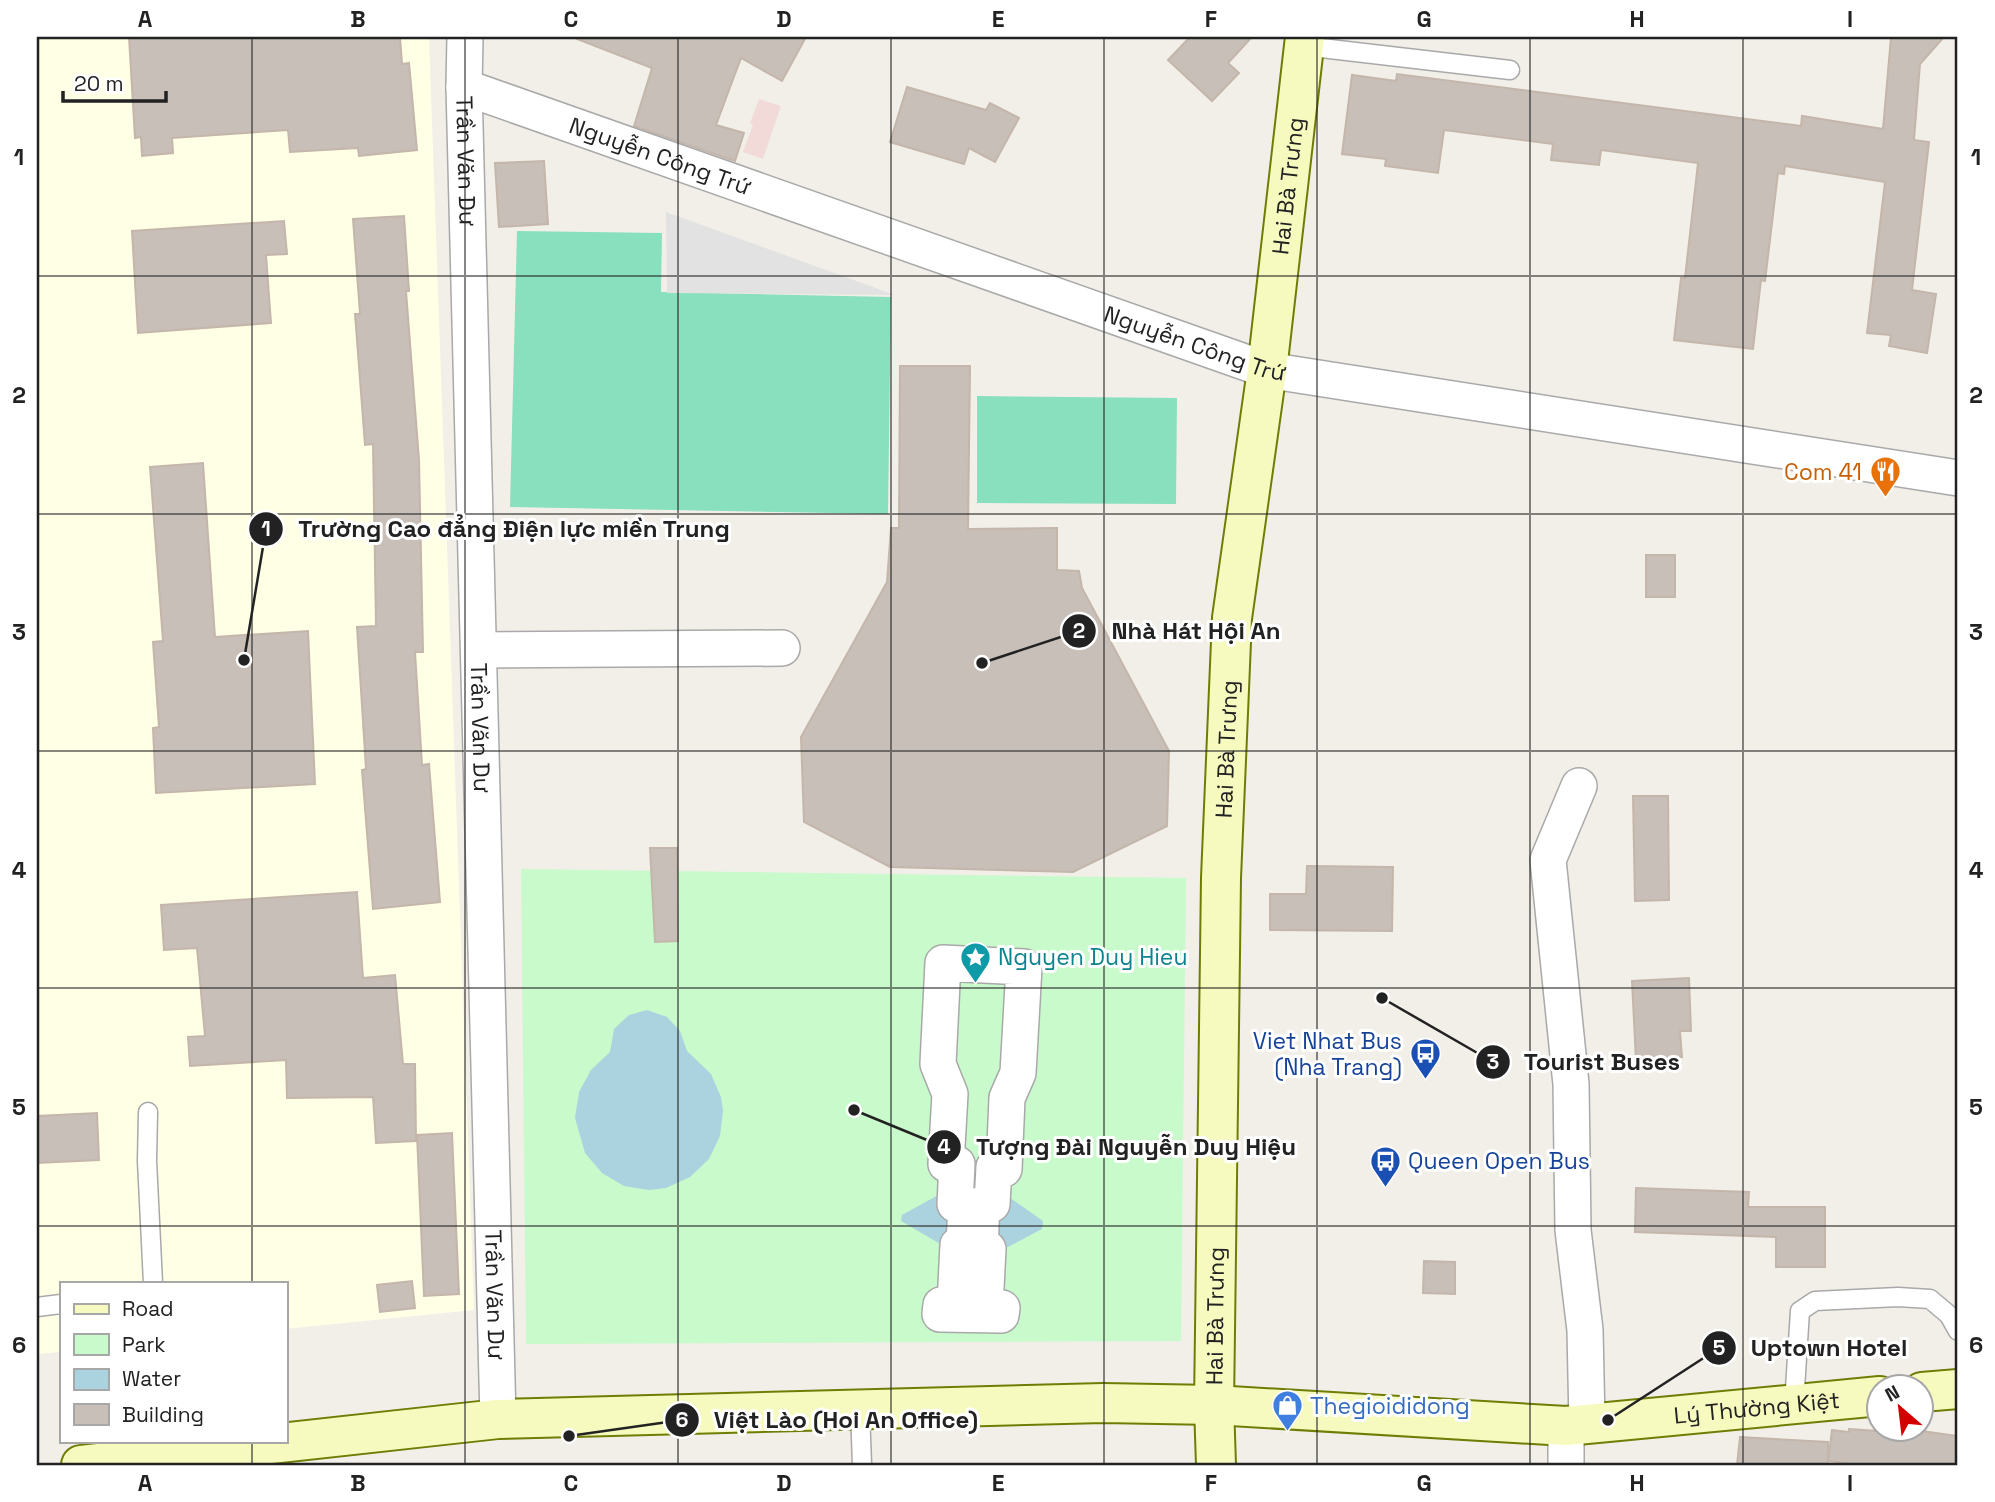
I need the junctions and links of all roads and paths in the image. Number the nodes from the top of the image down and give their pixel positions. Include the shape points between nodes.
1 (465, 37) edge
2 (1305, 42) edge
3 (1510, 70) dead end
4 (464, 87) junction
5 (1267, 370) junction
6 (1958, 478) edge
7 (782, 648) dead end
8 (479, 650) junction
9 (1580, 786) dead end
10 (148, 1112) dead end
11 (973, 1224) joint
12 (153, 1282) edge
13 (60, 1304) edge
14 (37, 1307) edge
15 (1958, 1331) edge
16 (1958, 1389) edge
17 (1936, 1391) edge
18 (1866, 1397) edge
19 (1794, 1404) junction
20 (1214, 1405) junction
21 (860, 1410) junction
22 (498, 1419) junction
23 (1577, 1425) junction
24 (287, 1438) edge
25 (243, 1442) edge
26 (176, 1448) edge
27 (81, 1465) edge
28 (862, 1465) edge
29 (1216, 1465) edge
30 (1566, 1465) edge

1 - 4 street, Trần Văn Dư
2 - 3 lane
2 - 5 main road, Hai Bà Trưng
4 - 5 street, Nguyễn Công Trứ
4 - 8 street, Trần Văn Dư
5 - 6 street, Nguyễn Công Trứ
5 - 20 main road, Hai Bà Trưng via 1231,632 1221,878
7 - 8 street
8 - 22 street, Trần Văn Dư
9 - 23 street via 1548,860 1571,1084 1573,1230 1585,1330
10 - 12 lane
11 - 11 street via 966,1205 955,1204 957,1164 946,1164 950,1094 938,1065 943,963 1024,967 1018,1073 1007,1098 1004,1169 994,1167 992,1204 982,1203
13 - 14 lane
15 - 19 lane via 1949,1315 1930,1299 1815,1301 1800,1311
16 - 17 main road
18 - 19 main road, Lý Thường Kiệt
19 - 23 main road, Lý Thường Kiệt
20 - 21 main road, Lý Thường Kiệt via 1103,1403
20 - 23 main road, Lý Thường Kiệt
20 - 29 main road, Hai Bà Trưng
21 - 22 main road, Lý Thường Kiệt
21 - 28 lane
22 - 24 main road, Lý Thường Kiệt
23 - 30 street
25 - 26 main road, Lý Thường Kiệt
26 - 27 main road, Lý Thường Kiệt

